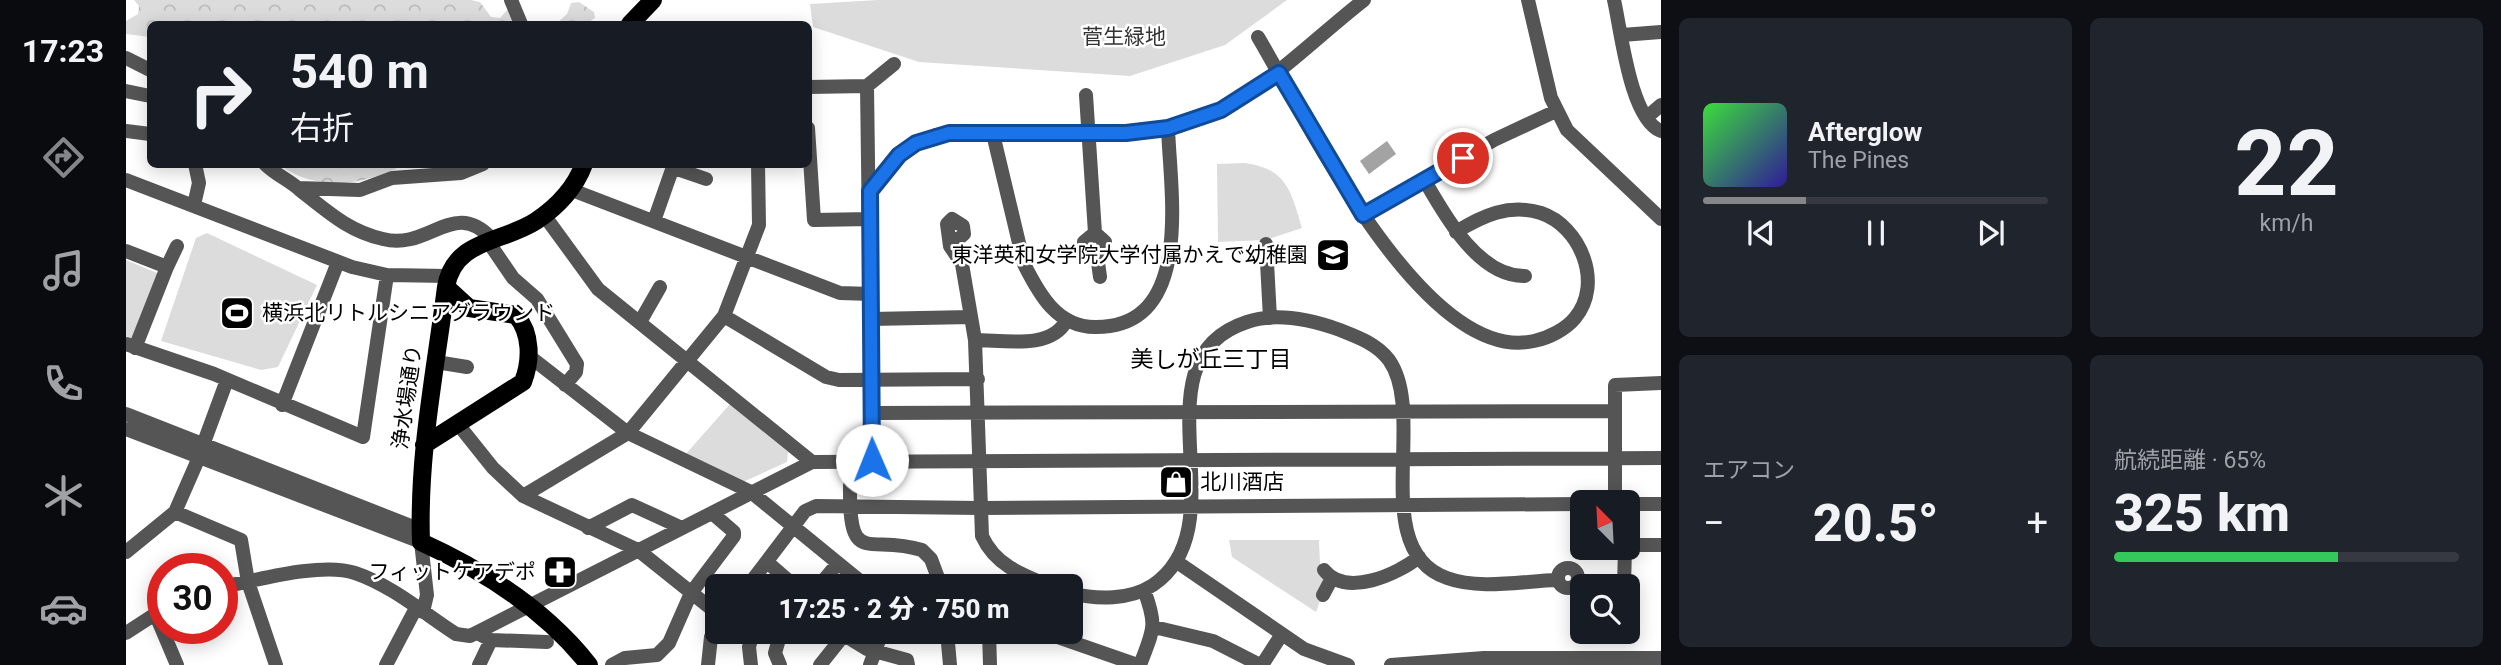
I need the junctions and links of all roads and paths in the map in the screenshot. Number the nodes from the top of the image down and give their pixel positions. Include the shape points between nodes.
1 (512, 0) edge
2 (653, 0) edge
3 (1364, 0) edge
4 (1528, 0) edge
5 (1614, 0) edge
6 (520, 21) edge
7 (633, 21) edge
8 (1661, 32) edge
9 (1622, 35) junction
10 (1258, 37) dead end
11 (126, 58) edge
12 (894, 64) dead end
13 (147, 68) edge
14 (1279, 73) junction
15 (867, 86) junction
16 (812, 87) edge
17 (126, 91) edge
18 (147, 95) edge
19 (1086, 95) dead end
20 (1661, 105) edge
21 (1556, 111) junction
22 (1647, 117) junction
23 (1168, 128) junction
24 (126, 131) edge
25 (1661, 131) edge
26 (147, 134) edge
27 (993, 134) junction
28 (1089, 134) junction
29 (195, 168) edge
30 (271, 168) edge
31 (473, 168) edge
32 (582, 168) edge
33 (673, 168) edge
34 (679, 168) edge
35 (758, 168) edge
36 (811, 168) edge
37 (706, 179) dead end
38 (126, 180) edge
39 (1425, 181) junction
40 (298, 187) junction
41 (572, 190) junction
42 (870, 191) junction
43 (194, 205) junction
44 (544, 215) junction
45 (1363, 215) junction
46 (871, 219) junction
47 (1661, 219) edge
48 (654, 221) junction
49 (1456, 232) junction
50 (489, 239) junction
51 (1266, 244) dead end
52 (177, 246) dead end
53 (950, 246) dead end
54 (126, 251) edge
55 (747, 258) junction
56 (338, 262) junction
57 (167, 267) junction
58 (387, 275) junction
59 (1525, 276) dead end
60 (1100, 277) dead end
61 (447, 282) junction
62 (660, 287) dead end
63 (871, 294) junction
64 (724, 316) junction
65 (971, 317) junction
66 (1270, 318) junction
67 (872, 319) junction
68 (1066, 321) junction
69 (640, 322) junction
70 (975, 340) junction
71 (130, 346) edge
72 (529, 355) junction
73 (687, 360) junction
74 (436, 362) junction
75 (467, 366) dead end
76 (872, 378) junction
77 (978, 379) junction
78 (228, 380) junction
79 (1661, 383) edge
80 (565, 386) junction
81 (282, 405) junction
82 (1402, 411) junction
83 (1615, 411) junction
84 (872, 413) junction
85 (1189, 413) junction
86 (126, 414) edge
87 (978, 415) junction
88 (457, 423) junction
89 (126, 429) edge
90 (628, 433) junction
91 (424, 445) junction
92 (202, 450) junction
93 (1403, 458) junction
94 (1616, 458) junction
95 (1661, 458) edge
96 (1190, 459) junction
97 (872, 460) junction
98 (978, 460) junction
99 (813, 462) junction
100 (850, 485) dead end
101 (1615, 490) edge
102 (751, 492) junction
103 (523, 496) junction
104 (1570, 504) edge
105 (1640, 504) edge
106 (1661, 504) edge
107 (1403, 505) junction
108 (850, 506) junction
109 (1191, 506) junction
110 (980, 508) junction
111 (175, 512) junction
112 (712, 513) junction
113 (793, 527) junction
114 (588, 528) junction
115 (682, 528) junction
116 (421, 536) junction
117 (1661, 545) edge
118 (1640, 546) edge
119 (638, 551) junction
120 (126, 552) edge
121 (1419, 557) junction
122 (767, 562) junction
123 (1177, 562) junction
124 (838, 563) junction
125 (758, 574) edge
126 (781, 574) edge
127 (828, 574) edge
128 (851, 574) edge
129 (937, 574) edge
130 (1012, 574) edge
131 (1557, 580) dead end
132 (248, 582) junction
133 (238, 584) edge
134 (1144, 590) junction
135 (691, 593) junction
136 (1083, 595) edge
137 (1323, 595) dead end
138 (535, 603) junction
139 (705, 604) edge
140 (419, 610) junction
141 (147, 619) edge
142 (1154, 626) junction
143 (126, 633) edge
144 (477, 634) junction
145 (1282, 634) junction
146 (491, 640) junction
147 (547, 642) dead end
148 (170, 644) edge
149 (710, 644) edge
150 (750, 644) edge
151 (777, 644) edge
152 (879, 644) edge
153 (948, 644) edge
154 (989, 644) edge
155 (1079, 644) edge
156 (877, 650) junction
157 (1657, 660) edge
158 (1320, 661) edge
159 (1443, 662) edge
160 (1484, 662) edge
161 (276, 664) edge
162 (177, 665) edge
163 (386, 665) edge
164 (479, 665) edge
165 (589, 665) edge
166 (602, 665) edge
167 (612, 665) edge
168 (708, 665) edge
169 (751, 665) edge
170 (780, 665) edge
171 (820, 665) edge
172 (870, 665) edge
173 (908, 665) edge
174 (950, 665) edge
175 (990, 665) edge
176 (1139, 665) edge
177 (1261, 665) edge
178 (1348, 665) edge
179 (1391, 665) edge

1 - 6 street
2 - 7 main road
3 - 14 street
4 - 21 street
5 - 9 street
8 - 9 street
9 - 22 street via 1636,98
10 - 14 street
11 - 13 street
12 - 15 street
14 - 23 street via 1221,110
14 - 45 street
15 - 16 street
15 - 42 street
17 - 18 street
19 - 28 street
20 - 22 street
21 - 39 street via 1494,140
21 - 47 street via 1578,143
22 - 25 street
23 - 28 street
23 - 68 street via 1171,248 1155,298 1144,310 1107,328
24 - 26 street
27 - 28 street
27 - 42 street via 949,133 916,143 899,155
27 - 68 street via 1024,264 1048,304
28 - 60 street via 1095,233 1105,242 1097,255
29 - 43 street via 199,183
30 - 40 street
31 - 40 street via 392,178 360,190
32 - 41 main road
33 - 48 street
34 - 37 street
35 - 55 street via 759,225
36 - 46 street via 814,220
38 - 43 street
39 - 45 street
39 - 49 street
40 - 50 street via 339,222 385,240 405,242 463,220 480,226
41 - 44 main road
41 - 48 street
42 - 46 street
43 - 56 street
44 - 50 main road
44 - 69 street via 598,289
45 - 49 street via 1392,258 1416,283 1460,321 1490,337 1505,342 1534,341 1561,330 1576,317 1585,297 1587,274 1582,248 1561,224 1540,212 1503,210 1484,215
46 - 63 street
48 - 55 street
49 - 59 street via 1487,262 1510,276
50 - 61 main road via 462,255
50 - 80 street via 513,278 537,299 577,364
51 - 66 street
52 - 57 street
53 - 65 street via 962,264
54 - 57 street
55 - 63 street via 840,293
55 - 64 street
56 - 58 street
56 - 81 street
57 - 71 street
58 - 61 street
58 - 81 street via 362,437
61 - 72 main road via 469,307 516,315 526,333
61 - 74 main road, 浄水場通り
62 - 69 street
63 - 67 street
64 - 73 street
64 - 76 street via 826,377
65 - 67 street
65 - 70 street
66 - 82 street via 1321,323 1377,347 1399,379
66 - 85 street via 1237,326 1206,352 1191,383
67 - 76 street
68 - 70 street via 1055,335 1042,340
69 - 73 street
70 - 77 street
71 - 78 street
72 - 80 street
72 - 88 main road via 523,382
73 - 90 street
73 - 99 street
74 - 75 street
74 - 91 main road, 浄水場通り
76 - 77 street
76 - 84 street
77 - 87 street
78 - 81 street
78 - 92 street
79 - 83 street via 1615,385
80 - 90 street
82 - 83 street
82 - 85 street
82 - 93 street
83 - 94 street
84 - 87 street
84 - 97 street
85 - 87 street
85 - 96 street
86 - 92 street
87 - 98 street
88 - 91 main road
88 - 103 street
89 - 92 street
90 - 102 street
90 - 103 street
91 - 116 main road, 浄水場通り
92 - 111 street
92 - 116 street
93 - 94 street
93 - 96 street
93 - 107 street
94 - 95 street
94 - 101 street
96 - 98 street
96 - 109 street
97 - 98 street
97 - 99 street
98 - 110 street
99 - 102 street
100 - 108 street
102 - 112 street
102 - 113 street
103 - 114 street
104 - 107 street
105 - 106 street
107 - 109 street
107 - 121 street
108 - 110 street
108 - 113 street via 816,506 805,511
108 - 129 street via 850,525 858,539 868,546 922,550 932,559
109 - 110 street
109 - 123 street via 1188,539
110 - 130 street via 987,547
111 - 120 street
111 - 132 street via 241,540
112 - 115 street
112 - 135 street via 734,536
113 - 122 street
113 - 124 street
114 - 115 street via 632,505
114 - 119 street
115 - 119 street
116 - 138 main road via 481,558
116 - 140 street via 427,595
117 - 118 street
119 - 135 street
119 - 138 street
121 - 131 street via 1446,578 1476,583
121 - 137 street via 1406,568 1357,582 1342,583 1328,574
122 - 125 street
122 - 126 street
123 - 134 street
123 - 145 street
124 - 127 street
124 - 128 street
132 - 133 street
132 - 140 street via 346,571 372,580
132 - 161 street
134 - 136 street via 1102,597
134 - 142 street
135 - 139 street
135 - 167 street via 664,650 649,658 625,658
138 - 144 street
138 - 165 main road
138 - 166 main road
140 - 144 street via 456,634
140 - 163 street
141 - 143 street
142 - 176 street
142 - 177 street via 1213,641
144 - 146 street
145 - 158 street
145 - 177 street
146 - 147 street
146 - 164 street
148 - 162 street
149 - 168 street
150 - 169 street
151 - 170 street
152 - 156 street
153 - 174 street
154 - 175 street
155 - 176 street
156 - 171 street via 844,635
156 - 172 street
156 - 173 street via 907,660
157 - 160 street
158 - 178 street
159 - 160 street
159 - 179 street

